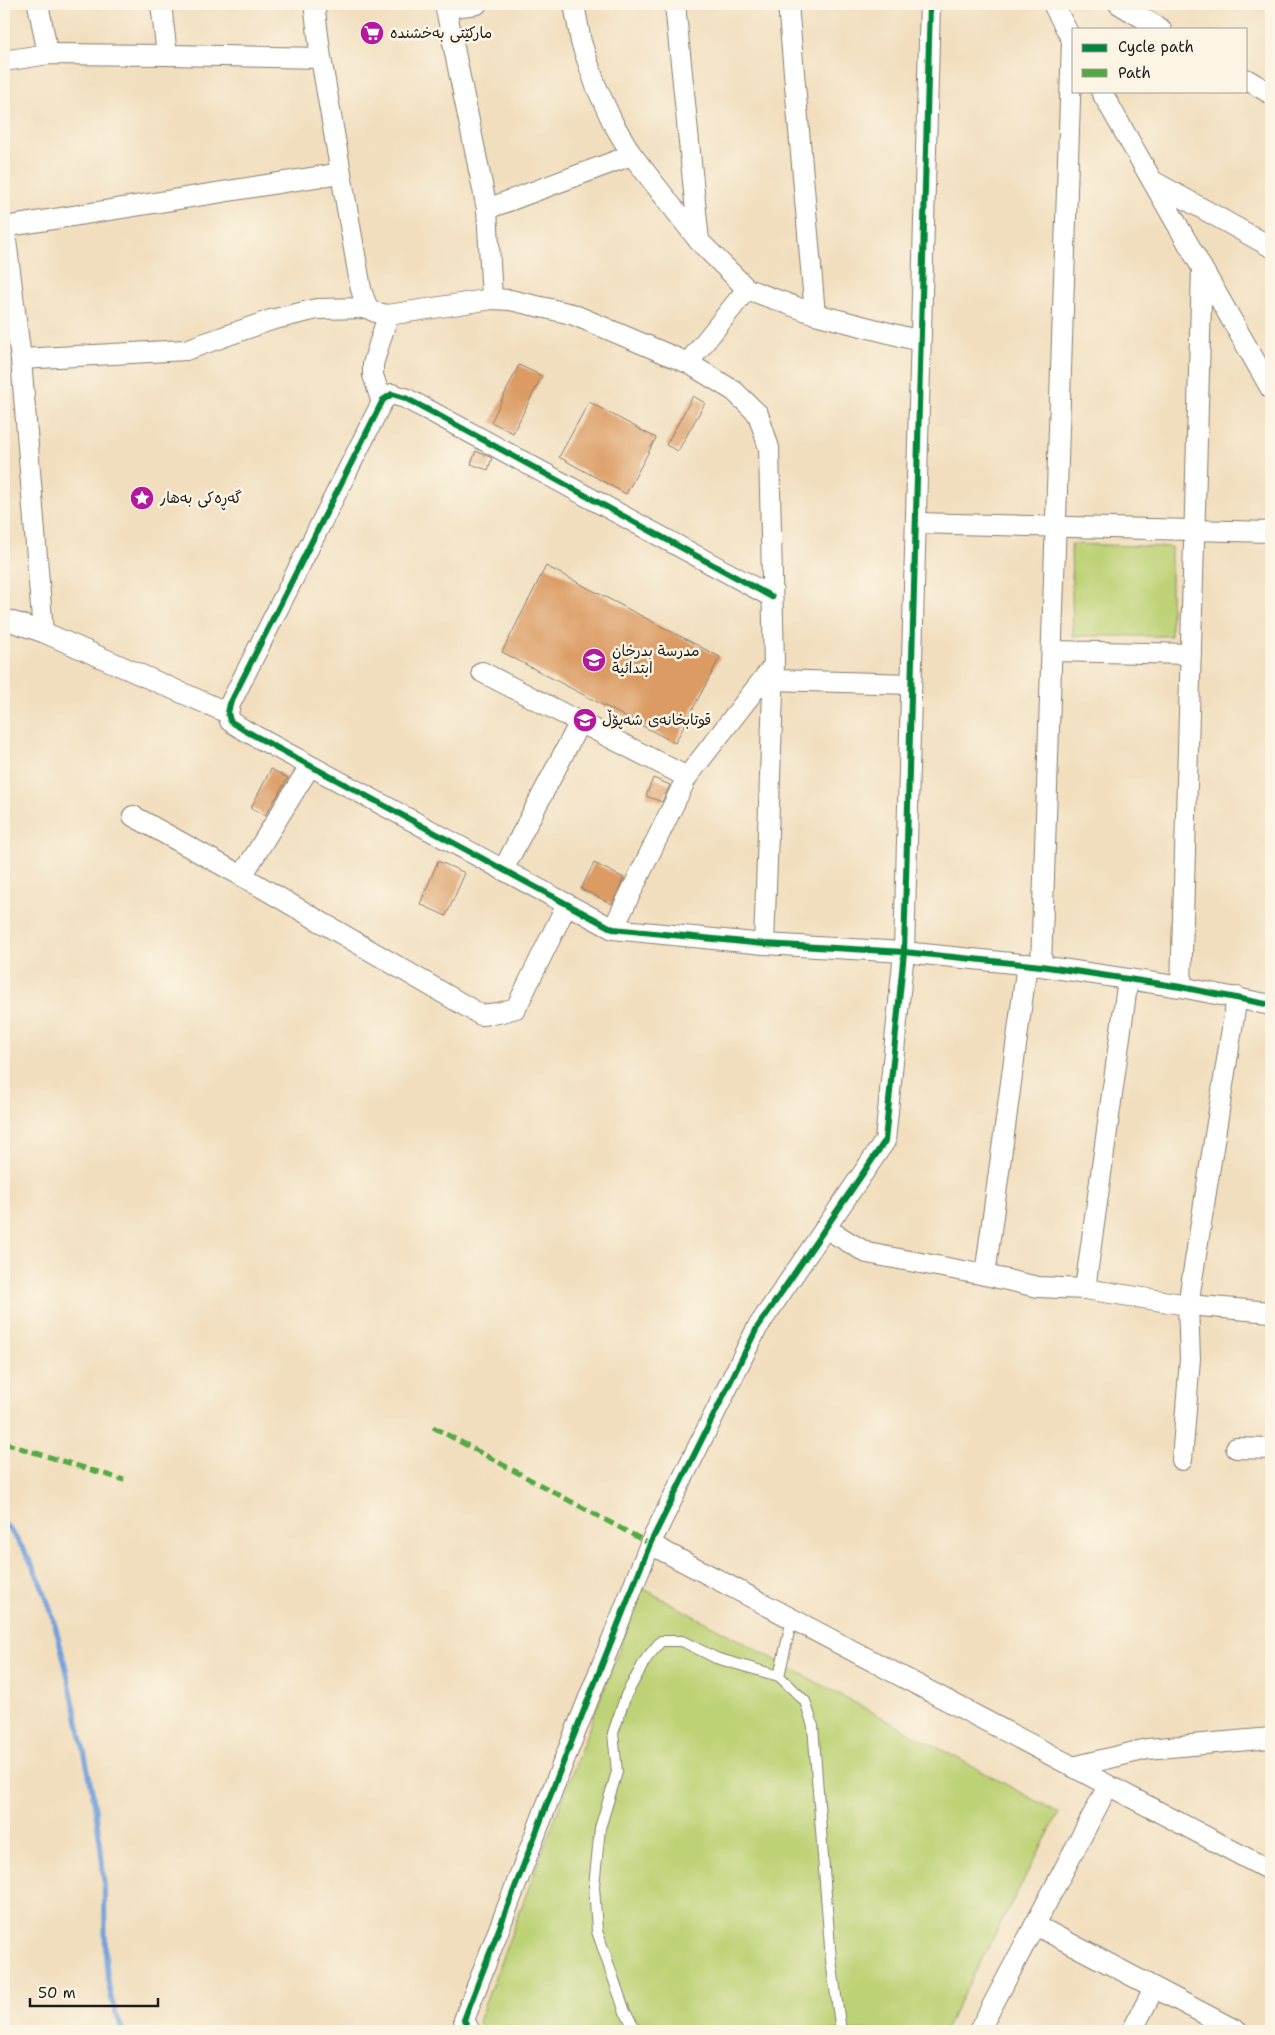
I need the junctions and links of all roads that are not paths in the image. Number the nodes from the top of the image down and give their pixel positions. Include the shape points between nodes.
1 (38, 4) edge
2 (160, 4) edge
3 (314, 4) edge
4 (477, 4) edge
5 (574, 4) edge
6 (676, 4) edge
7 (788, 4) edge
8 (930, 4) edge
9 (1053, 4) edge
10 (1119, 4) edge
11 (445, 6) edge
12 (1159, 28) edge
13 (1072, 41) edge
14 (48, 54) junction
15 (167, 55) junction
16 (321, 58) junction
17 (4, 61) edge
18 (1072, 70) edge
19 (1248, 80) edge
20 (1102, 92) edge
21 (1271, 94) edge
22 (632, 155) junction
23 (340, 172) junction
24 (1152, 180) junction
25 (486, 209) junction
26 (4, 225) edge
27 (699, 241) junction
28 (1271, 247) edge
29 (1202, 269) junction
30 (747, 289) junction
31 (492, 299) junction
32 (367, 308) junction
33 (815, 314) junction
34 (388, 315) junction
35 (11, 338) edge
36 (920, 341) junction
37 (21, 359) junction
38 (688, 363) junction
39 (1271, 389) edge
40 (382, 403) junction
41 (916, 523) junction
42 (1055, 526) junction
43 (1194, 530) junction
44 (1271, 532) edge
45 (772, 597) junction
46 (4, 619) edge
47 (43, 632) junction
48 (1052, 651) junction
49 (1191, 654) junction
50 (482, 672) dead end
51 (773, 673) junction
52 (911, 684) junction
53 (228, 713) junction
54 (580, 722) junction
55 (310, 766) junction
56 (687, 777) junction
57 (133, 816) dead end
58 (503, 870) junction
59 (242, 876) junction
60 (567, 904) junction
61 (613, 928) junction
62 (764, 944) junction
63 (904, 952) junction
64 (1034, 965) junction
65 (1128, 979) junction
66 (1181, 987) junction
67 (1236, 998) junction
68 (1271, 1005) edge
69 (825, 1228) junction
70 (985, 1275) junction
71 (1085, 1290) junction
72 (1188, 1305) junction
73 (1271, 1312) edge
74 (1236, 1448) dead end
75 (1271, 1449) edge
76 (1182, 1460) dead end
77 (650, 1544) junction
78 (792, 1619) junction
79 (779, 1676) junction
80 (1271, 1738) edge
81 (1073, 1767) junction
82 (1108, 1786) junction
83 (1271, 1871) edge
84 (1035, 1925) junction
85 (1154, 1988) junction
86 (470, 2031) edge
87 (637, 2031) edge
88 (841, 2031) edge
89 (979, 2031) edge
90 (1132, 2031) edge
91 (1237, 2031) edge

1 - 14 street
2 - 15 street
3 - 16 street
4 - 11 street
5 - 22 street via 581,42 596,86
6 - 27 street
7 - 33 street
8 - 36 street
9 - 13 street
10 - 12 street
11 - 25 street
14 - 15 street
14 - 17 street
15 - 16 street
16 - 23 street
18 - 42 street
19 - 21 street
20 - 24 street
22 - 25 street
22 - 27 street
23 - 26 street
23 - 32 street
24 - 28 street
24 - 29 street
25 - 31 street
26 - 35 street
27 - 30 street
29 - 39 street
29 - 43 street
30 - 33 street
30 - 38 street
31 - 34 street
31 - 38 street via 572,314
32 - 34 street
32 - 37 street via 317,309 271,320 186,350
33 - 36 street
34 - 40 street via 373,364
35 - 37 street
36 - 41 street
37 - 47 street
38 - 45 street via 734,391 758,414 769,448
40 - 45 street via 392,394 412,402
40 - 53 street
41 - 42 street
41 - 52 street
42 - 43 street
42 - 48 street
43 - 44 street
43 - 49 street
45 - 51 street
46 - 47 street
47 - 53 street
48 - 49 street
48 - 64 street
49 - 66 street
50 - 54 street
51 - 52 street
51 - 56 street
51 - 62 street
52 - 63 street
53 - 55 street via 230,721
54 - 56 street
54 - 58 street
55 - 58 street
55 - 59 street
56 - 61 street
57 - 59 street
58 - 60 street
59 - 60 street via 481,1015 516,1008
60 - 61 street
61 - 62 street
62 - 63 street
63 - 64 street
63 - 69 street via 885,1141
64 - 65 street
64 - 70 street
65 - 66 street
65 - 71 street
66 - 67 street
67 - 68 street
67 - 72 street
69 - 70 street via 867,1254
69 - 77 street via 757,1328
70 - 71 street via 1038,1287
71 - 72 street
72 - 73 street
72 - 76 street via 1190,1359
74 - 75 street
77 - 78 street
77 - 86 street via 464,2020
78 - 79 lane
78 - 81 street
79 - 87 lane via 716,1658 682,1641 661,1641 646,1659 626,1695 614,1733 617,1772 600,1828 594,1886 597,1931 625,2012
79 - 88 lane via 805,1701 813,1726 831,1960
80 - 81 street via 1147,1749
81 - 82 street
82 - 83 street
82 - 84 street
84 - 85 street
84 - 89 street
85 - 90 street
85 - 91 street

